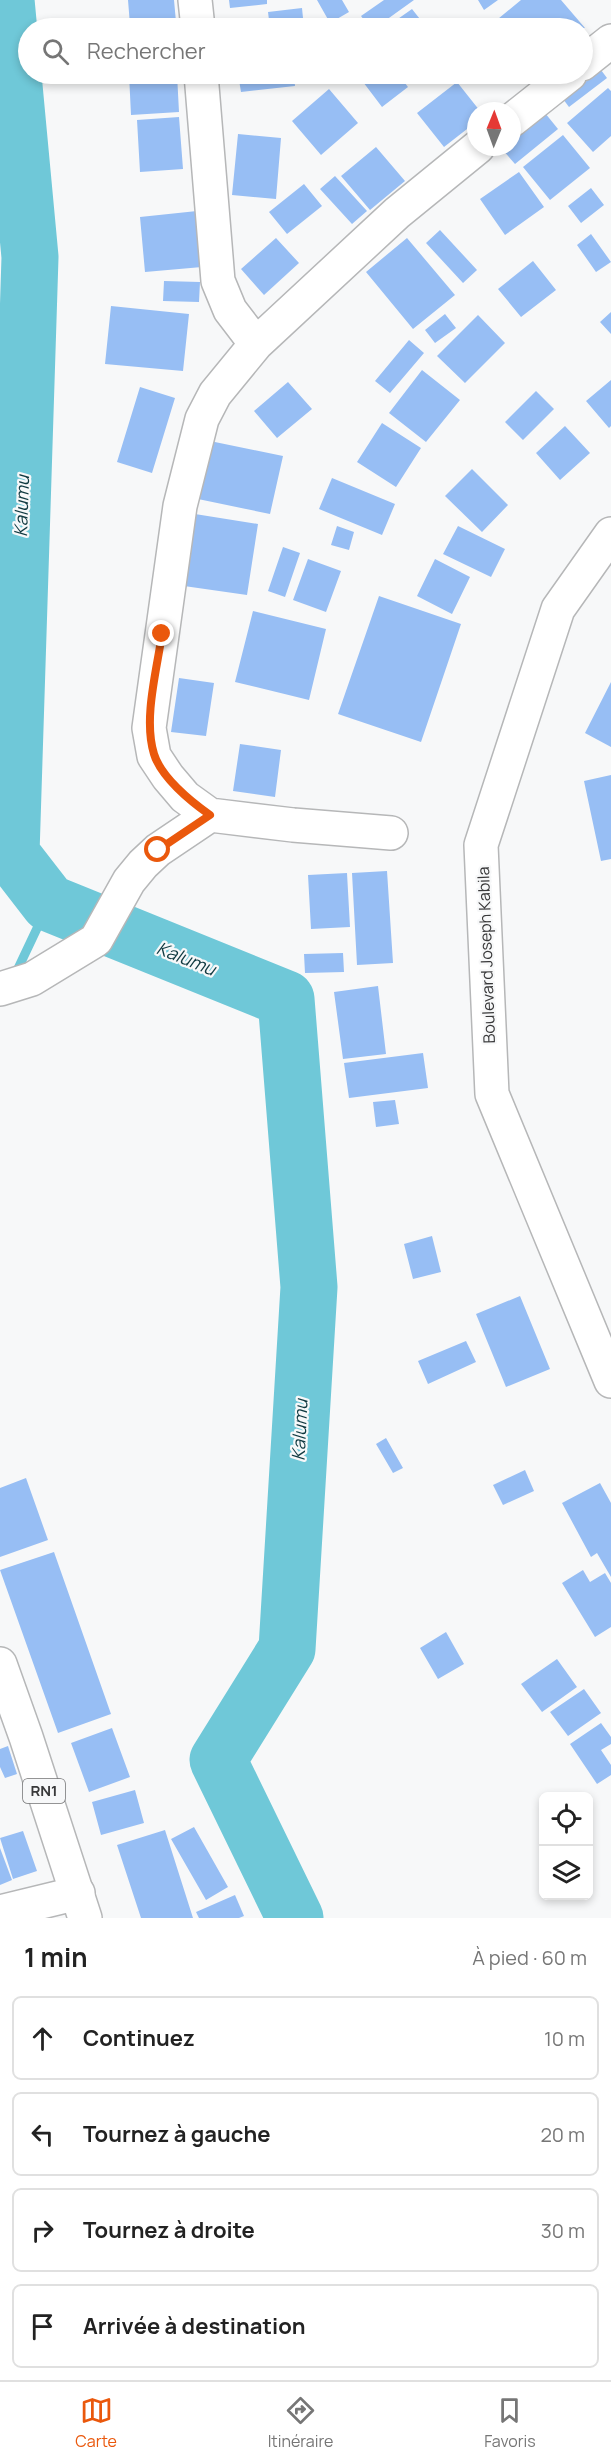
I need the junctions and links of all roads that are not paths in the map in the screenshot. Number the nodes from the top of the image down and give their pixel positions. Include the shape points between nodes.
1 (195, 0) edge
2 (197, 18) edge
3 (611, 41) edge
4 (593, 55) edge
5 (202, 84) edge
6 (557, 84) edge
7 (521, 113) edge
8 (467, 156) edge
9 (256, 344) junction
10 (611, 534) edge
11 (210, 815) junction
12 (391, 833) dead end
13 (0, 989) edge
14 (611, 1381) edge
15 (0, 1664) edge
16 (82, 1906) edge
17 (0, 1912) edge

1 - 2 main road
3 - 4 main road
5 - 9 main road via 218,281 230,310
6 - 7 main road
8 - 9 main road via 397,213
9 - 11 main road via 215,394 202,419 180,506 149,728 154,756 168,777 185,797
10 - 14 main road, Boulevard Joseph Kabila via 558,609 481,844 492,1094
11 - 12 main road
11 - 13 main road via 158,850 129,881 96,940 32,979
15 - 16 main road, RN1
16 - 17 main road

